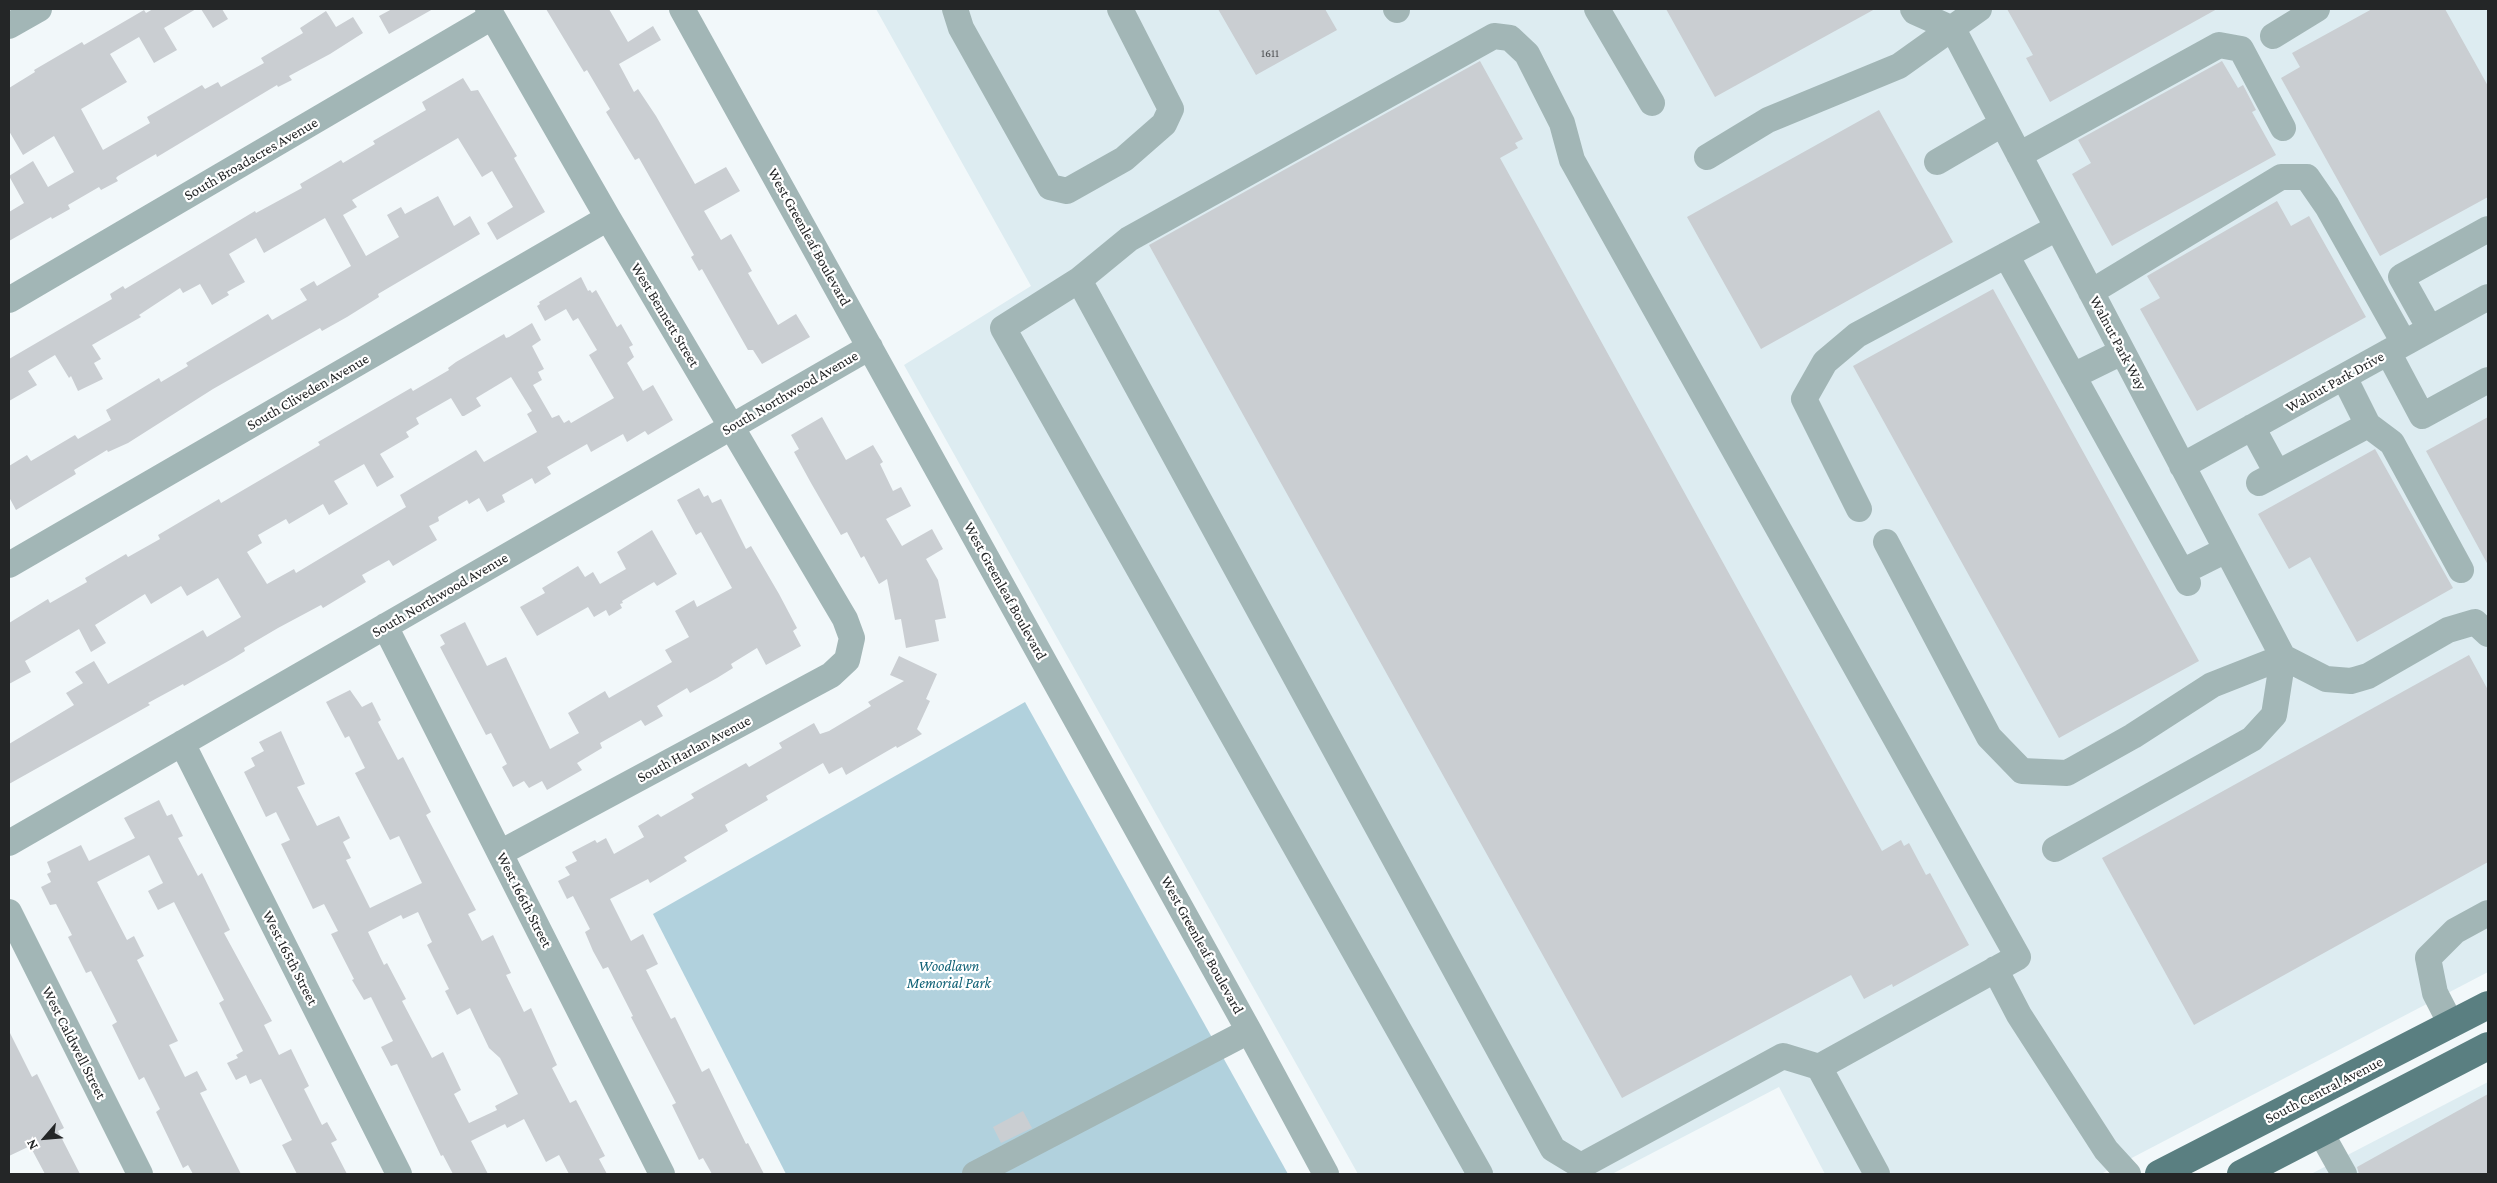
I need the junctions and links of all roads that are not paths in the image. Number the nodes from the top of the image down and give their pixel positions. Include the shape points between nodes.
1 (39, 9) edge
2 (682, 9) edge
3 (955, 9) edge
4 (1120, 9) edge
5 (1597, 9) edge
6 (1914, 9) edge
7 (1980, 9) edge
8 (2317, 9) edge
9 (490, 13) edge
10 (9, 26) edge
11 (1953, 30) junction
12 (2273, 36) dead end
13 (1652, 103) dead end
14 (2002, 124) junction
15 (2283, 128) dead end
16 (2019, 155) junction
17 (1707, 157) dead end
18 (1937, 162) dead end
19 (608, 218) junction
20 (2057, 228) junction
21 (2488, 229) edge
22 (2006, 254) junction
23 (1079, 280) junction
24 (2091, 292) junction
25 (2488, 297) edge
26 (9, 300) edge
27 (2430, 329) junction
28 (870, 347) junction
29 (2396, 348) junction
30 (2122, 352) junction
31 (2073, 376) junction
32 (2344, 377) junction
33 (2488, 380) edge
34 (2368, 425) junction
35 (732, 426) junction
36 (2252, 427) junction
37 (2182, 466) junction
38 (1860, 508) dead end
39 (1886, 542) dead end
40 (2226, 550) junction
41 (9, 565) edge
42 (2461, 570) dead end
43 (845, 619) joint
44 (385, 626) junction
45 (2488, 634) edge
46 (2283, 657) junction
47 (182, 743) junction
48 (9, 843) edge
49 (2055, 849) dead end
50 (500, 853) junction
51 (9, 912) edge
52 (2488, 913) edge
53 (1995, 970) junction
54 (2488, 1005) edge
55 (2451, 1024) junction
56 (1249, 1031) junction
57 (2488, 1046) edge
58 (1819, 1067) junction
59 (2328, 1087) junction
60 (2345, 1120) junction
61 (2321, 1133) junction
62 (1572, 1170) edge
63 (140, 1174) edge
64 (399, 1174) edge
65 (662, 1174) edge
66 (975, 1174) edge
67 (1326, 1174) edge
68 (1480, 1174) edge
69 (1877, 1174) edge
70 (2128, 1174) edge
71 (2159, 1174) edge
72 (2240, 1174) edge
73 (2344, 1174) edge

1 - 10 street
2 - 28 street, West Greenleaf Boulevard
3 - 4 street via 961,28 1050,187 1067,191 1124,159 1164,124 1171,109
5 - 13 street
6 - 11 street
7 - 11 street
8 - 12 street
9 - 19 street, West Bennett Street
9 - 26 street, South Broadacres Avenue
11 - 14 street, Walnut Park Way
11 - 17 street via 1899,66 1768,120
14 - 16 street, Walnut Park Way
14 - 18 street
15 - 16 street via 2241,48 2219,45
16 - 20 street, Walnut Park Way
19 - 35 street, West Bennett Street
19 - 41 street, South Cliveden Avenue
20 - 22 street
20 - 24 street, Walnut Park Way
21 - 27 street via 2401,277
22 - 31 street
22 - 38 street via 1856,335 1825,362 1804,399
23 - 53 street via 1138,234 1494,36 1510,38 1527,54 1562,123 1572,160 2018,957
23 - 62 street via 1553,1149
23 - 68 street via 1003,328
24 - 29 street via 2281,177 2306,177 2327,206
24 - 30 street, Walnut Park Way
25 - 27 street, Walnut Park Drive
27 - 29 street, Walnut Park Drive
28 - 35 street, South Northwood Avenue
28 - 56 street, West Greenleaf Boulevard
29 - 32 street, Walnut Park Drive
29 - 33 street via 2422,416
30 - 31 street
30 - 37 street, Walnut Park Way
31 - 40 street via 2185,578
32 - 34 street
32 - 36 street, Walnut Park Drive
34 - 36 street via 2268,478
34 - 42 street via 2392,444
35 - 43 street, West Bennett Street
35 - 44 street, South Northwood Avenue
36 - 37 street, Walnut Park Drive
37 - 40 street, Walnut Park Way
39 - 46 street via 1989,737 2022,771 2067,773 2133,736 2212,684
40 - 46 street, Walnut Park Way
43 - 50 street, South Harlan Avenue via 852,638 847,660 831,675
44 - 47 street, South Northwood Avenue
44 - 50 street, West 166th Street
45 - 46 street via 2476,622 2448,630 2368,676 2351,681 2326,679
46 - 49 street via 2274,715 2252,739
47 - 48 street, South Northwood Avenue
47 - 64 street, West 165th Street
50 - 65 street, West 166th Street
51 - 63 street, West Caldwell Street
52 - 55 street via 2455,931 2428,958 2435,993
53 - 58 street
53 - 70 street via 2019,1015 2106,1150
54 - 55 main road, South Central Avenue
55 - 59 main road, South Central Avenue
56 - 66 street
56 - 67 street, West Greenleaf Boulevard
57 - 60 main road
58 - 62 street via 1783,1056
58 - 69 street
59 - 60 main road
59 - 71 main road, South Central Avenue
60 - 61 main road
61 - 72 main road
61 - 73 street

